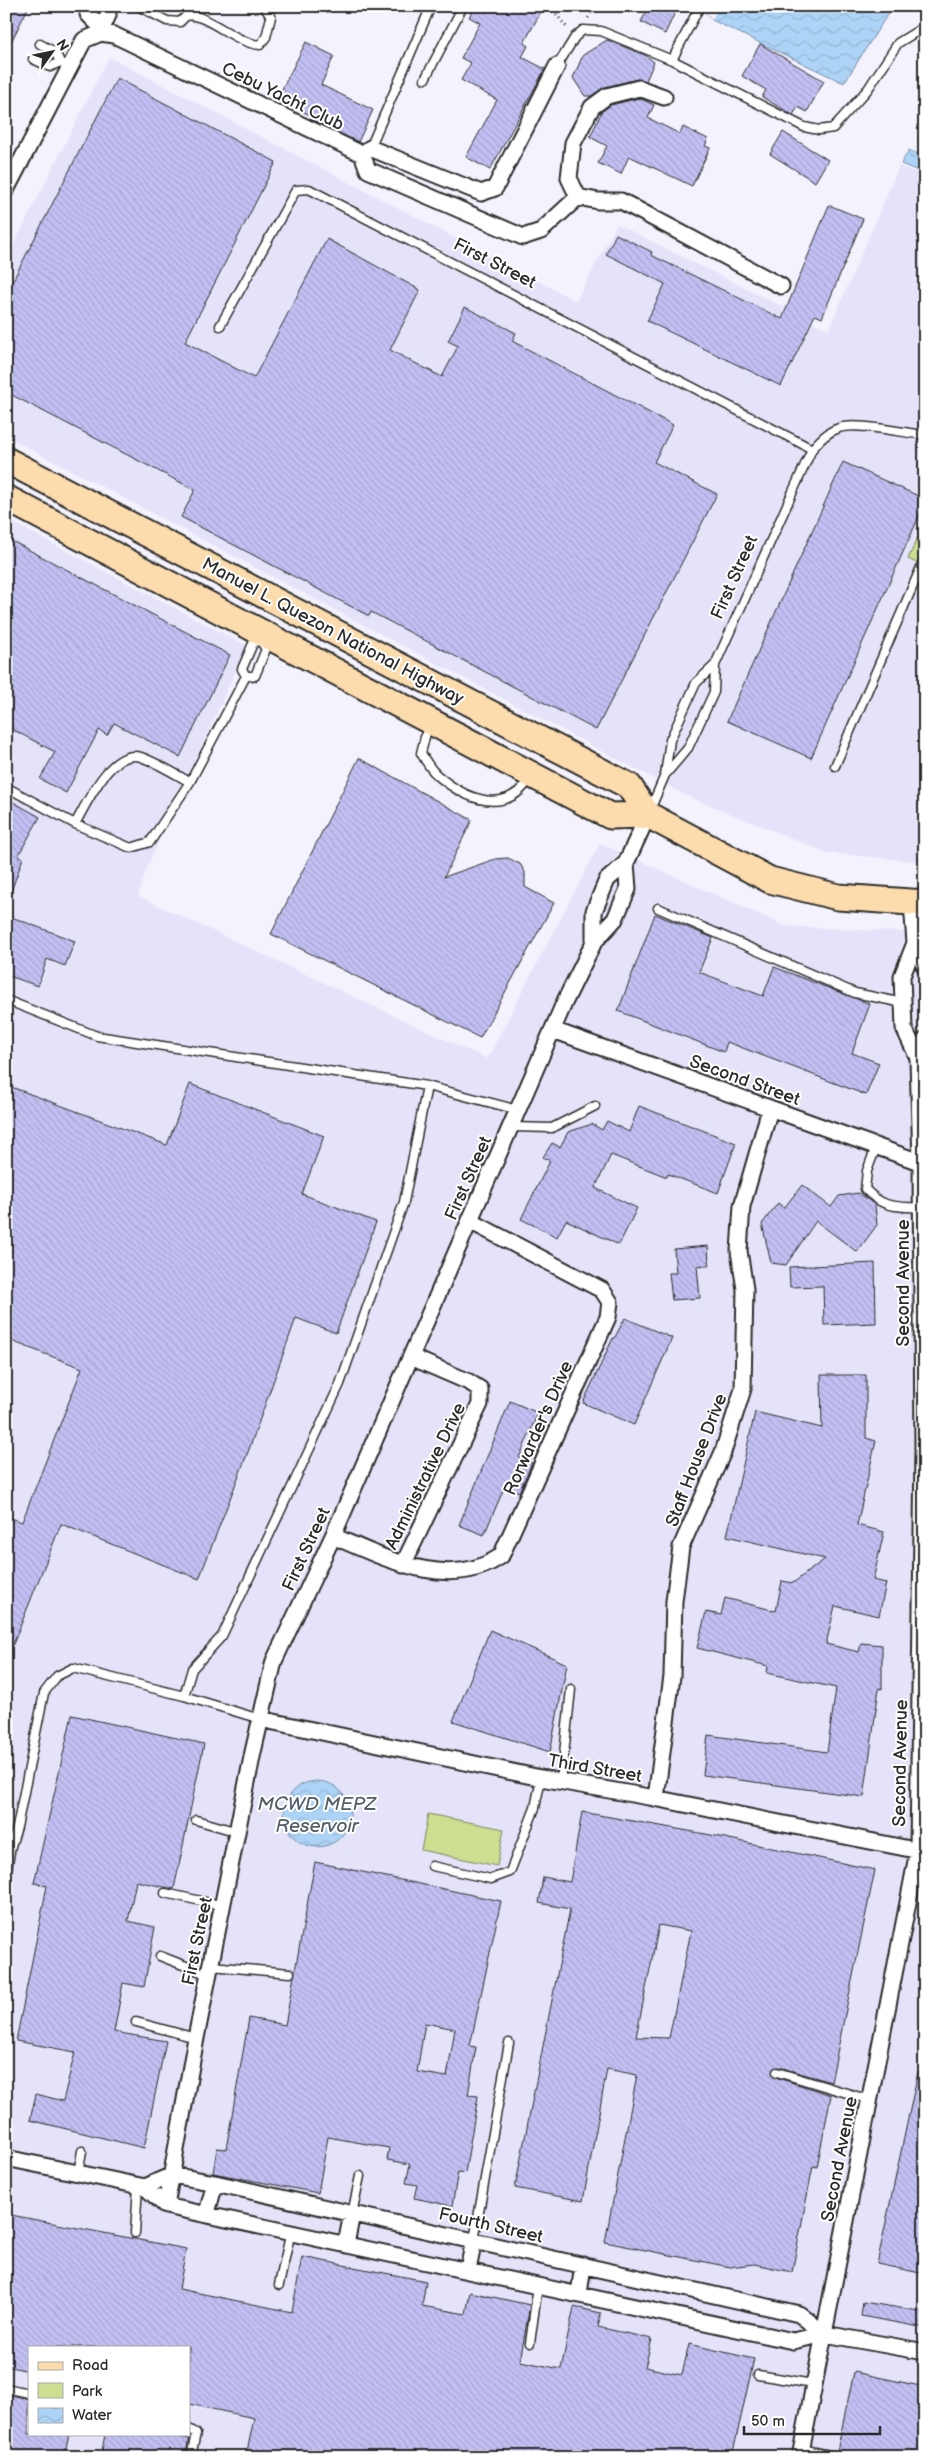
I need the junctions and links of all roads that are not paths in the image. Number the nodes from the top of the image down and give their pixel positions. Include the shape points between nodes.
1 (90, 6) edge
2 (138, 6) edge
3 (264, 6) edge
4 (432, 6) edge
5 (463, 6) edge
6 (700, 6) edge
7 (102, 20) edge
8 (925, 30) edge
9 (40, 44) dead end
10 (33, 58) dead end
11 (672, 60) junction
12 (64, 65) junction
13 (557, 66) joint
14 (425, 79) dead end
15 (664, 97) dead end
16 (366, 151) junction
17 (6, 190) edge
18 (578, 197) junction
19 (781, 286) dead end
20 (220, 326) dead end
21 (925, 435) edge
22 (812, 449) junction
23 (6, 460) edge
24 (6, 498) edge
25 (925, 558) edge
26 (262, 638) junction
27 (715, 665) junction
28 (246, 676) junction
29 (430, 720) junction
30 (835, 766) dead end
31 (533, 775) junction
32 (665, 775) junction
33 (190, 782) junction
34 (6, 787) edge
35 (648, 815) junction
36 (75, 824) junction
37 (626, 863) junction
38 (919, 903) edge
39 (658, 908) dead end
40 (594, 942) junction
41 (915, 943) junction
42 (925, 967) edge
43 (6, 1000) edge
44 (903, 1003) junction
45 (553, 1030) junction
46 (925, 1040) edge
47 (918, 1058) junction
48 (427, 1086) junction
49 (595, 1106) dead end
50 (770, 1109) junction
51 (518, 1110) junction
52 (511, 1127) junction
53 (876, 1147) junction
54 (923, 1164) edge
55 (923, 1215) edge
56 (470, 1221) junction
57 (411, 1356) junction
58 (924, 1449) edge
59 (923, 1522) edge
60 (334, 1536) junction
61 (403, 1565) junction
62 (923, 1609) edge
63 (571, 1689) dead end
64 (184, 1696) junction
65 (260, 1719) junction
66 (922, 1746) edge
67 (541, 1778) junction
68 (561, 1782) junction
69 (656, 1798) junction
70 (196, 1820) dead end
71 (238, 1832) junction
72 (9, 1846) edge
73 (921, 1852) edge
74 (432, 1866) dead end
75 (6, 1875) edge
76 (165, 1893) dead end
77 (224, 1906) junction
78 (160, 1956) dead end
79 (211, 1971) junction
80 (290, 1972) dead end
81 (136, 2022) dead end
82 (196, 2038) junction
83 (508, 2043) dead end
84 (777, 2072) dead end
85 (870, 2100) junction
86 (82, 2151) dead end
87 (6, 2158) edge
88 (78, 2173) junction
89 (172, 2176) junction
90 (360, 2176) dead end
91 (215, 2183) junction
92 (141, 2187) junction
93 (166, 2206) junction
94 (207, 2213) junction
95 (352, 2214) junction
96 (290, 2231) junction
97 (135, 2233) dead end
98 (474, 2240) junction
99 (346, 2244) junction
100 (583, 2265) junction
101 (468, 2270) junction
102 (279, 2285) dead end
103 (538, 2286) junction
104 (579, 2294) junction
105 (825, 2334) junction
106 (530, 2343) dead end
107 (925, 2352) edge
108 (758, 2376) dead end
109 (813, 2384) junction
110 (6, 2388) edge
111 (28, 2393) edge
112 (190, 2430) edge
113 (800, 2453) edge
114 (191, 2457) edge
115 (839, 2457) edge

1 - 7 street via 88,14
2 - 3 lane via 167,21 180,22 186,16 198,16 242,41 260,45 271,17
4 - 16 lane
5 - 14 lane
6 - 11 lane
7 - 12 street
7 - 16 street, Cebu Yacht Club via 114,35
8 - 11 lane via 918,30 898,43 868,89 833,128 819,130 804,127
9 - 12 lane via 55,52
10 - 12 lane via 50,67
11 - 13 lane via 601,31 583,30
12 - 17 street
13 - 16 street, Cebu Yacht Club via 496,188 482,194
15 - 18 street via 638,88 607,96 592,107 573,143 569,178
16 - 18 street via 368,170 523,237 541,231
18 - 19 street via 620,201
20 - 22 lane, First Street via 296,190 309,189
21 - 22 lane, First Street via 842,427 825,435
22 - 27 lane, First Street
23 - 35 main road, Manuel L. Quezon National Highway via 629,786
24 - 26 main road, Manuel L. Quezon National Highway
25 - 30 lane
26 - 28 lane via 254,641 242,669
26 - 28 lane via 266,648 264,656 255,676
26 - 29 main road, Manuel L. Quezon National Highway
27 - 32 lane, First Street via 696,683 670,740
27 - 32 lane, First Street via 714,692 688,748
28 - 33 lane
29 - 31 main road, Manuel L. Quezon National Highway
29 - 31 lane via 421,753 435,774 458,790 486,802 508,798 524,789
31 - 35 main road, Manuel L. Quezon National Highway via 610,816
32 - 35 lane, First Street
33 - 36 lane via 150,842 141,846 131,848
33 - 36 lane via 141,757 120,759 96,786
34 - 36 lane
35 - 37 street, First Street
35 - 38 main road, Manuel L. Quezon National Highway via 770,880 838,897
37 - 40 street, First Street via 628,889 615,919
37 - 40 street, First Street via 607,880 594,911
38 - 41 street, Second Avenue
39 - 44 lane via 855,993
40 - 45 street, First Street
41 - 42 street, Second Avenue
41 - 44 street, Second Avenue via 902,976
43 - 48 lane via 97,1036
44 - 47 street, Second Avenue via 904,1028
45 - 50 street, Second Street
45 - 51 street, First Street
46 - 47 street, Second Avenue
47 - 54 street, Second Avenue
48 - 51 lane
48 - 64 lane via 404,1202 340,1384 222,1636 192,1669
49 - 52 lane via 552,1128
50 - 53 street, Second Street
50 - 69 street, Staff House Drive via 742,1206 739,1250 745,1289 743,1390 723,1452 681,1547 674,1601 672,1676
51 - 52 street, First Street
52 - 56 street, First Street
53 - 54 street, Second Street
53 - 55 lane via 867,1171 865,1189 886,1206
54 - 55 street, Second Avenue
55 - 58 street, Second Avenue
56 - 57 street, First Street
56 - 61 street, Rorwarder's Drive via 602,1290 610,1302 608,1317 501,1556 486,1567 469,1570 447,1572
57 - 60 street, First Street
57 - 61 street, Administrative Drive via 480,1389 480,1404
58 - 59 street, Second Avenue
59 - 62 street, Second Avenue
60 - 61 street, Rorwarder's Drive
60 - 65 street, First Street via 274,1661
62 - 66 street, Second Avenue
63 - 68 lane
64 - 65 lane
64 - 72 lane via 73,1668 57,1676 44,1693
65 - 67 street, Third Street
65 - 71 street, First Street
66 - 73 street, Second Avenue
67 - 68 street, Third Street
67 - 74 lane via 535,1808 510,1872 490,1879
68 - 69 street, Third Street
69 - 73 street, Third Street
70 - 71 lane
71 - 77 street, First Street
72 - 75 lane
73 - 85 street, Second Avenue
76 - 77 lane
77 - 79 street, First Street
78 - 79 lane
79 - 80 lane
79 - 82 street, First Street
81 - 82 lane
82 - 89 street, First Street
83 - 98 lane
84 - 85 lane
85 - 105 street, Second Avenue
86 - 88 lane
87 - 88 street
88 - 92 street
89 - 91 street, Fourth Street
89 - 92 street
89 - 93 street, First Street
90 - 95 lane
91 - 94 street
91 - 95 street, Fourth Street
92 - 93 street
92 - 97 lane
93 - 94 street, Fourth Street
94 - 96 street, Fourth Street
95 - 98 street, Fourth Street
95 - 99 street
96 - 99 street, Fourth Street
96 - 102 lane
98 - 100 street, Fourth Street
98 - 101 street
99 - 101 street, Fourth Street
100 - 104 street
100 - 105 street, Fourth Street via 799,2314
101 - 103 street, Fourth Street
103 - 104 street, Fourth Street
103 - 106 lane
104 - 105 street, Fourth Street via 793,2341
105 - 107 street, Fourth Street
105 - 109 street, Second Avenue
108 - 109 lane
109 - 113 street, Second Avenue
110 - 111 lane
112 - 114 lane via 196,2433
113 - 115 lane

